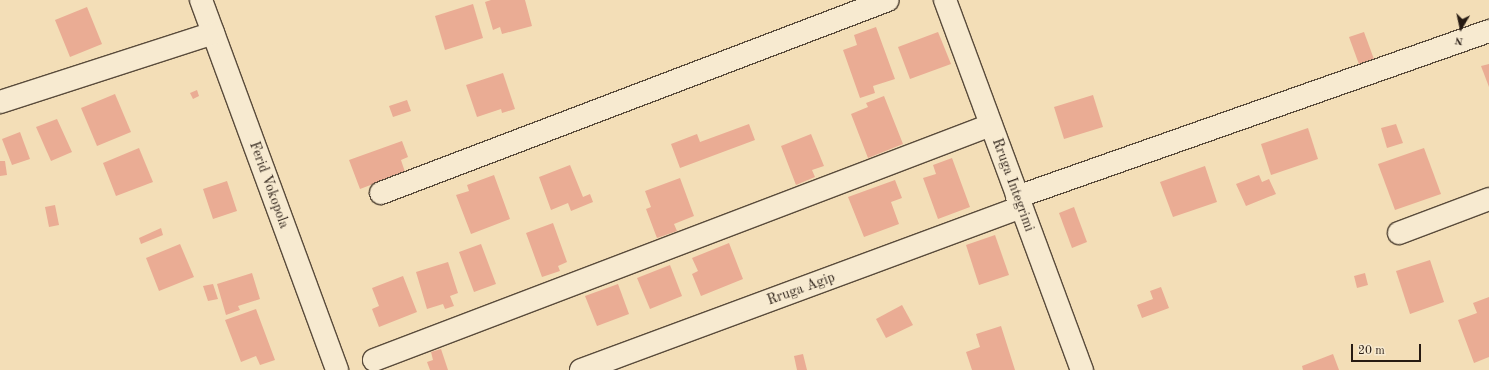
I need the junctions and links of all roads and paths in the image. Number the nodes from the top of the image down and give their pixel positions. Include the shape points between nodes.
1 (201, 0) edge
2 (888, 0) edge
3 (945, 0) edge
4 (1489, 31) edge
5 (213, 33) junction
6 (0, 102) edge
7 (991, 125) junction
8 (381, 193) dead end
9 (1489, 199) edge
10 (1019, 202) junction
11 (1399, 233) dead end
12 (374, 360) dead end
13 (337, 370) edge
14 (581, 370) edge
15 (1082, 370) edge

1 - 5 street, Ferid Vokopola
2 - 8 street
3 - 7 street, Rruga Integrimi
4 - 10 street, Rruga Agip
5 - 6 street
5 - 13 street, Ferid Vokopola
7 - 10 street, Rruga Integrimi
7 - 12 street
9 - 11 street
10 - 14 street, Rruga Agip
10 - 15 street, Rruga Integrimi

